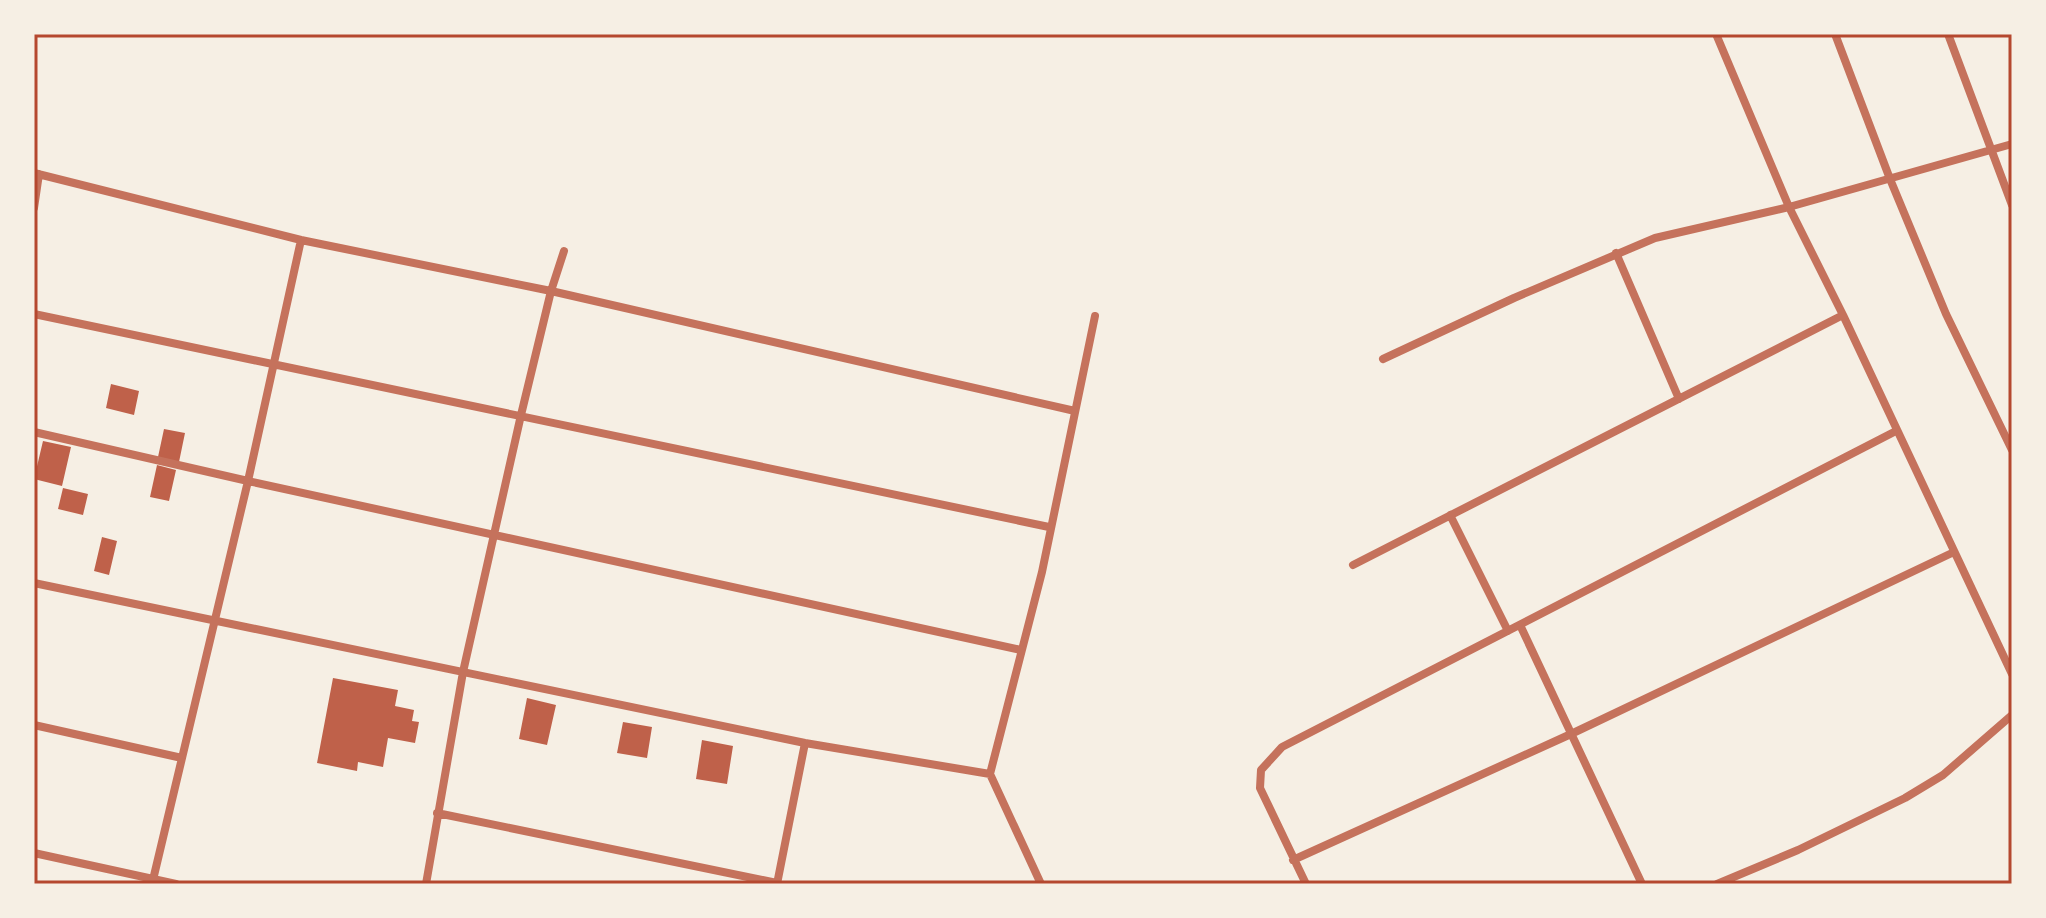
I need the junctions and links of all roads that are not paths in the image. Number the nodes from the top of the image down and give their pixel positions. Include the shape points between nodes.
1 (1716, 34) edge
2 (1835, 34) edge
3 (1948, 34) edge
4 (2012, 144) edge
5 (1990, 151) junction
6 (36, 174) edge
7 (1890, 179) junction
8 (2012, 205) edge
9 (1789, 207) junction
10 (34, 208) edge
11 (301, 240) junction
12 (564, 251) dead end
13 (1616, 253) junction
14 (551, 291) junction
15 (34, 314) edge
16 (1843, 315) junction
17 (1095, 316) dead end
18 (1383, 359) dead end
19 (273, 365) junction
20 (1679, 399) junction
21 (1075, 411) junction
22 (521, 415) junction
23 (1896, 431) junction
24 (34, 432) edge
25 (2012, 450) edge
26 (248, 481) junction
27 (1450, 515) junction
28 (1049, 527) junction
29 (494, 535) junction
30 (1954, 552) junction
31 (1353, 565) dead end
32 (34, 583) edge
33 (215, 620) junction
34 (1520, 625) junction
35 (1508, 631) junction
36 (1021, 650) junction
37 (463, 672) junction
38 (2012, 674) edge
39 (2012, 715) edge
40 (34, 725) edge
41 (1571, 734) junction
42 (805, 743) junction
43 (182, 758) junction
44 (990, 774) junction
45 (437, 813) junction
46 (34, 853) edge
47 (1293, 860) junction
48 (153, 881) edge
49 (176, 884) edge
50 (426, 884) edge
51 (777, 884) edge
52 (1041, 884) edge
53 (1306, 884) edge
54 (1642, 884) edge
55 (1717, 884) edge

1 - 9 street
2 - 7 street
3 - 5 street
4 - 5 street
5 - 7 street
5 - 8 street
6 - 10 street
6 - 11 street
7 - 9 street
7 - 25 street via 1946,314
9 - 13 street via 1690,229
9 - 16 street
11 - 14 street
11 - 19 street
12 - 14 street
13 - 18 street
13 - 20 street
14 - 21 street
14 - 22 street
15 - 19 street
16 - 20 street
16 - 23 street
17 - 21 street
19 - 22 street
19 - 26 street
20 - 27 street
21 - 28 street
22 - 28 street
22 - 29 street
23 - 30 street
23 - 34 street
24 - 26 street
26 - 29 street
26 - 33 street
27 - 31 street
27 - 35 street
28 - 36 street
29 - 36 street
29 - 37 street
30 - 38 street
30 - 41 street
32 - 33 street
33 - 37 street
33 - 43 street
34 - 35 street
34 - 41 street
35 - 47 street via 1282,747 1270,758 1261,770 1260,788
36 - 44 street
37 - 42 street
37 - 45 street
39 - 55 street via 1943,775 1905,798
40 - 43 street
41 - 47 street
41 - 54 street
42 - 44 street
42 - 51 street
43 - 48 street
44 - 52 street
45 - 50 street
45 - 51 street
46 - 48 street
47 - 53 street
48 - 49 street

